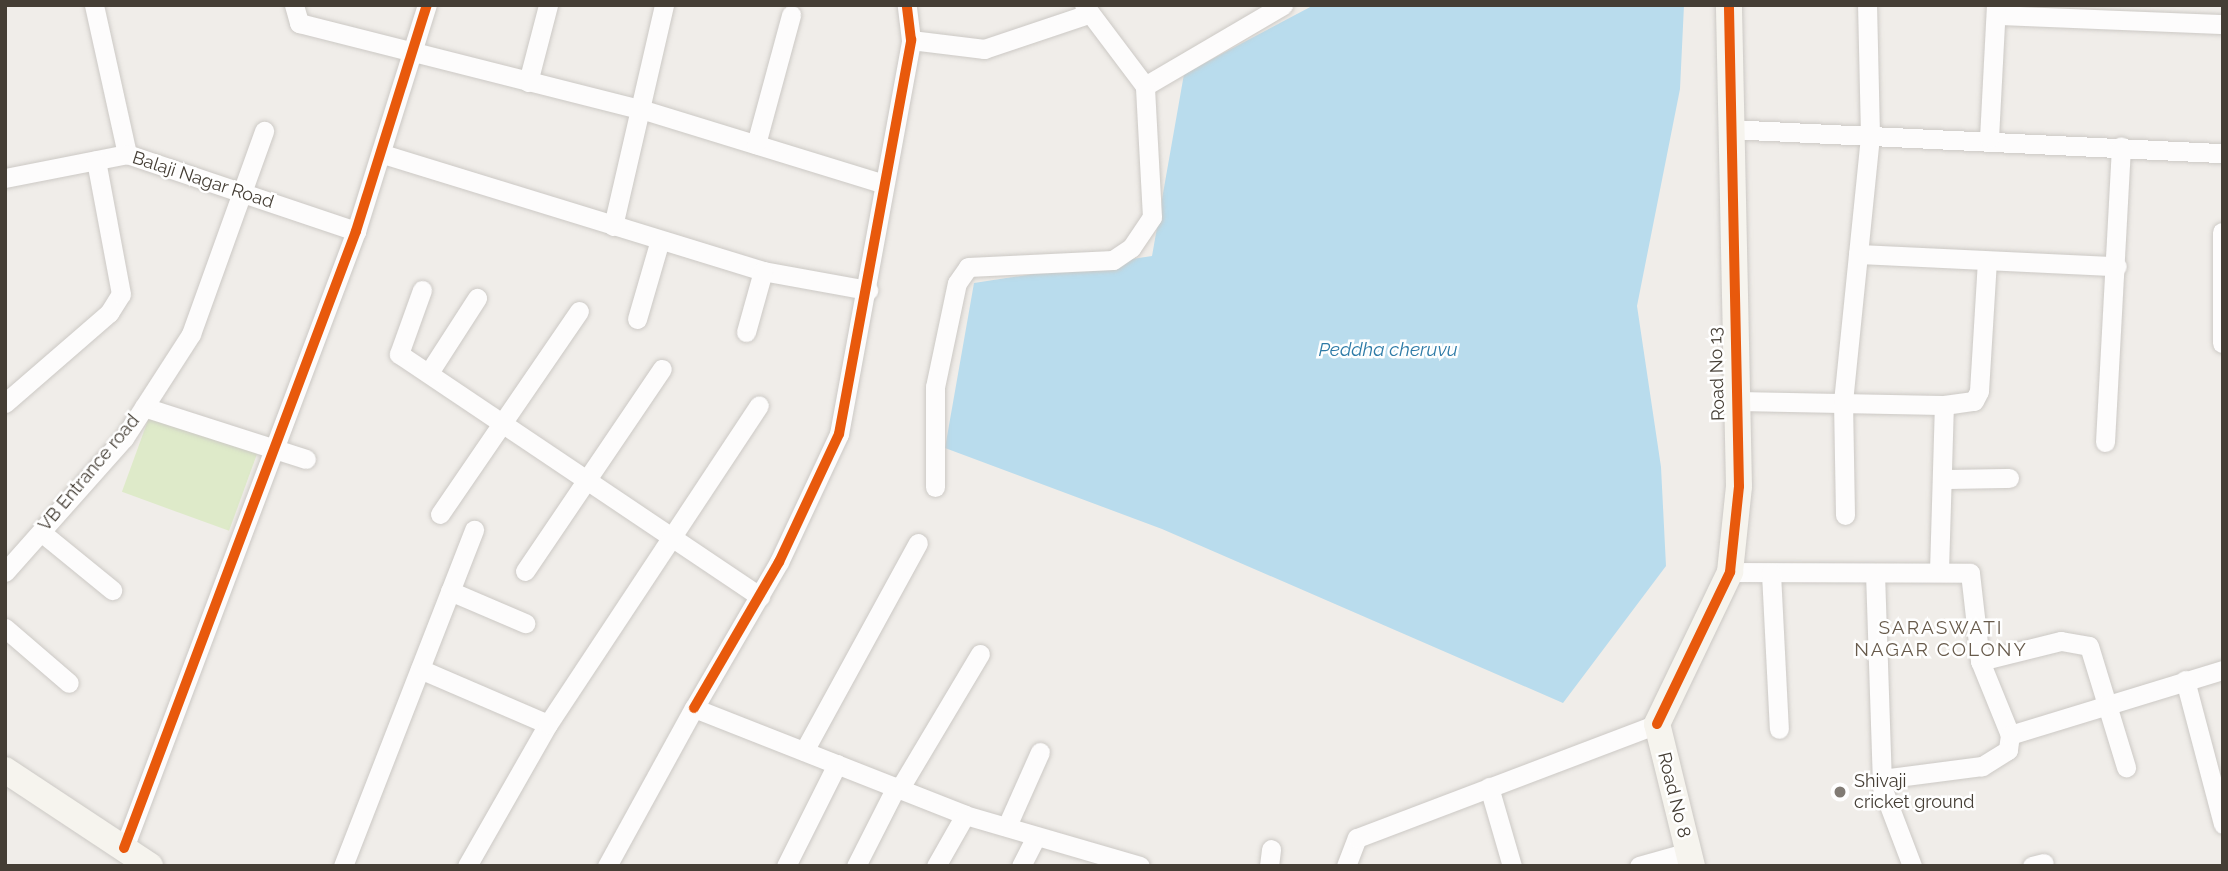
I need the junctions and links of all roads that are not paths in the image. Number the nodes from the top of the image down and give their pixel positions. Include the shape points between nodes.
1 (94, 5) edge
2 (294, 5) edge
3 (427, 5) edge
4 (548, 5) edge
5 (664, 5) edge
6 (907, 5) edge
7 (1283, 5) edge
8 (1729, 5) edge
9 (1867, 5) edge
10 (1086, 10) edge
11 (1997, 10) edge
12 (2115, 12) edge
13 (791, 15) dead end
14 (2223, 24) edge
15 (911, 40) junction
16 (414, 49) junction
17 (528, 82) junction
18 (1144, 86) junction
19 (644, 110) junction
20 (1728, 129) junction
21 (264, 131) dead end
22 (1870, 135) junction
23 (1989, 138) junction
24 (756, 144) junction
25 (2121, 146) junction
26 (2223, 153) edge
27 (127, 154) junction
28 (383, 154) junction
29 (96, 160) junction
30 (5, 177) edge
31 (881, 183) junction
32 (244, 192) junction
33 (613, 226) junction
34 (2222, 229) edge
35 (356, 231) junction
36 (660, 240) junction
37 (1858, 254) junction
38 (1987, 261) junction
39 (2118, 266) junction
40 (763, 271) junction
41 (422, 290) dead end
42 (868, 290) junction
43 (477, 298) dead end
44 (579, 311) dead end
45 (636, 319) dead end
46 (746, 332) dead end
47 (2222, 343) edge
48 (662, 369) dead end
49 (430, 371) junction
50 (1735, 401) junction
51 (1843, 402) junction
52 (5, 403) edge
53 (759, 405) dead end
54 (1944, 405) junction
55 (144, 407) junction
56 (503, 424) junction
57 (2105, 442) dead end
58 (276, 449) junction
59 (306, 459) dead end
60 (2009, 478) dead end
61 (1943, 479) junction
62 (590, 482) junction
63 (935, 487) dead end
64 (440, 514) dead end
65 (1845, 515) dead end
66 (474, 530) dead end
67 (41, 531) junction
68 (669, 539) junction
69 (918, 542) dead end
70 (525, 571) dead end
71 (1939, 571) junction
72 (5, 572) edge
73 (1730, 572) junction
74 (1771, 573) junction
75 (1875, 573) junction
76 (112, 590) dead end
77 (450, 591) junction
78 (760, 597) junction
79 (525, 623) dead end
80 (5, 628) edge
81 (980, 654) dead end
82 (1980, 661) junction
83 (420, 669) junction
84 (2223, 670) edge
85 (2185, 680) junction
86 (69, 683) dead end
87 (2106, 703) junction
88 (694, 708) junction
89 (548, 724) junction
90 (1657, 724) junction
91 (1779, 729) dead end
92 (2010, 735) junction
93 (804, 751) junction
94 (1040, 752) dead end
95 (837, 764) junction
96 (2126, 767) dead end
97 (5, 770) edge
98 (1882, 779) junction
99 (1489, 787) junction
100 (898, 788) junction
101 (965, 815) junction
102 (2223, 824) edge
103 (1007, 826) junction
104 (1036, 837) junction
105 (124, 848) junction
106 (1690, 859) edge
107 (1110, 861) edge
108 (150, 866) edge
109 (343, 866) edge
110 (467, 866) edge
111 (607, 866) edge
112 (786, 866) edge
113 (856, 866) edge
114 (936, 866) edge
115 (1021, 866) edge
116 (1140, 866) edge
117 (1346, 866) edge
118 (1511, 866) edge
119 (1639, 866) edge
120 (1912, 866) edge

1 - 27 street
2 - 16 street via 299,23
3 - 16 street
4 - 17 street
5 - 19 street
6 - 15 street
7 - 18 street
8 - 20 street, Road No 13
9 - 22 street
10 - 15 street via 984,49
10 - 18 street
11 - 12 street
11 - 23 street
12 - 14 street
13 - 24 street
15 - 31 street
16 - 17 street
16 - 28 street
17 - 19 street
18 - 63 street via 1152,217 1131,248 1113,260 980,262 957,283 935,387
19 - 24 street
19 - 33 street
20 - 22 street
20 - 50 street, Road No 13
21 - 32 street
22 - 23 street
22 - 37 street
23 - 25 street
24 - 31 street
25 - 26 street
25 - 39 street
27 - 29 street, Balaji Nagar Road
27 - 32 street, Balaji Nagar Road
28 - 33 street
28 - 35 street
29 - 30 street, Balaji Nagar Road
29 - 52 street via 121,294 109,313
31 - 42 street
32 - 35 street, Balaji Nagar Road
32 - 55 street via 191,334
33 - 36 street
34 - 47 street
35 - 58 street
36 - 40 street
36 - 45 street
37 - 38 street
37 - 51 street
38 - 39 street
38 - 54 street via 1979,391 1961,406
39 - 57 street
40 - 42 street
40 - 46 street
41 - 49 street via 399,354
42 - 78 street via 839,434
43 - 49 street
44 - 56 street
48 - 62 street
49 - 56 street
50 - 51 street
50 - 73 street, Road No 13 via 1739,486
51 - 54 street
51 - 65 street
53 - 68 street
54 - 61 street
55 - 58 street, VB Entrance road
55 - 67 street, VB Entrance road
56 - 62 street
56 - 64 street
58 - 59 street, VB Entrance road
58 - 105 street
60 - 61 street
61 - 71 street
62 - 68 street
62 - 70 street
66 - 77 street
67 - 72 street, VB Entrance road
67 - 76 street
68 - 78 street
68 - 89 street
69 - 93 street
71 - 75 street
71 - 82 street via 1970,573
73 - 74 street
73 - 90 street, Road No 13
74 - 75 street
74 - 91 street
75 - 98 street
77 - 79 street
77 - 83 street
78 - 88 street
80 - 86 street
81 - 100 street
82 - 87 street via 2075,639 2095,657
82 - 92 street
83 - 89 street
83 - 109 street
84 - 85 street
85 - 87 street
85 - 102 street
87 - 92 street
87 - 96 street
88 - 93 street
88 - 111 street
89 - 110 street
90 - 99 street
90 - 106 street, Road No 8
92 - 98 street via 2000,759 1982,766
93 - 95 street
94 - 103 street
95 - 100 street
95 - 112 street
97 - 105 street
98 - 120 street
99 - 117 street via 1357,838
99 - 118 street
100 - 101 street
100 - 113 street
101 - 103 street
101 - 114 street
103 - 104 street
104 - 107 street
104 - 115 street
105 - 108 street
106 - 119 street
107 - 116 street

